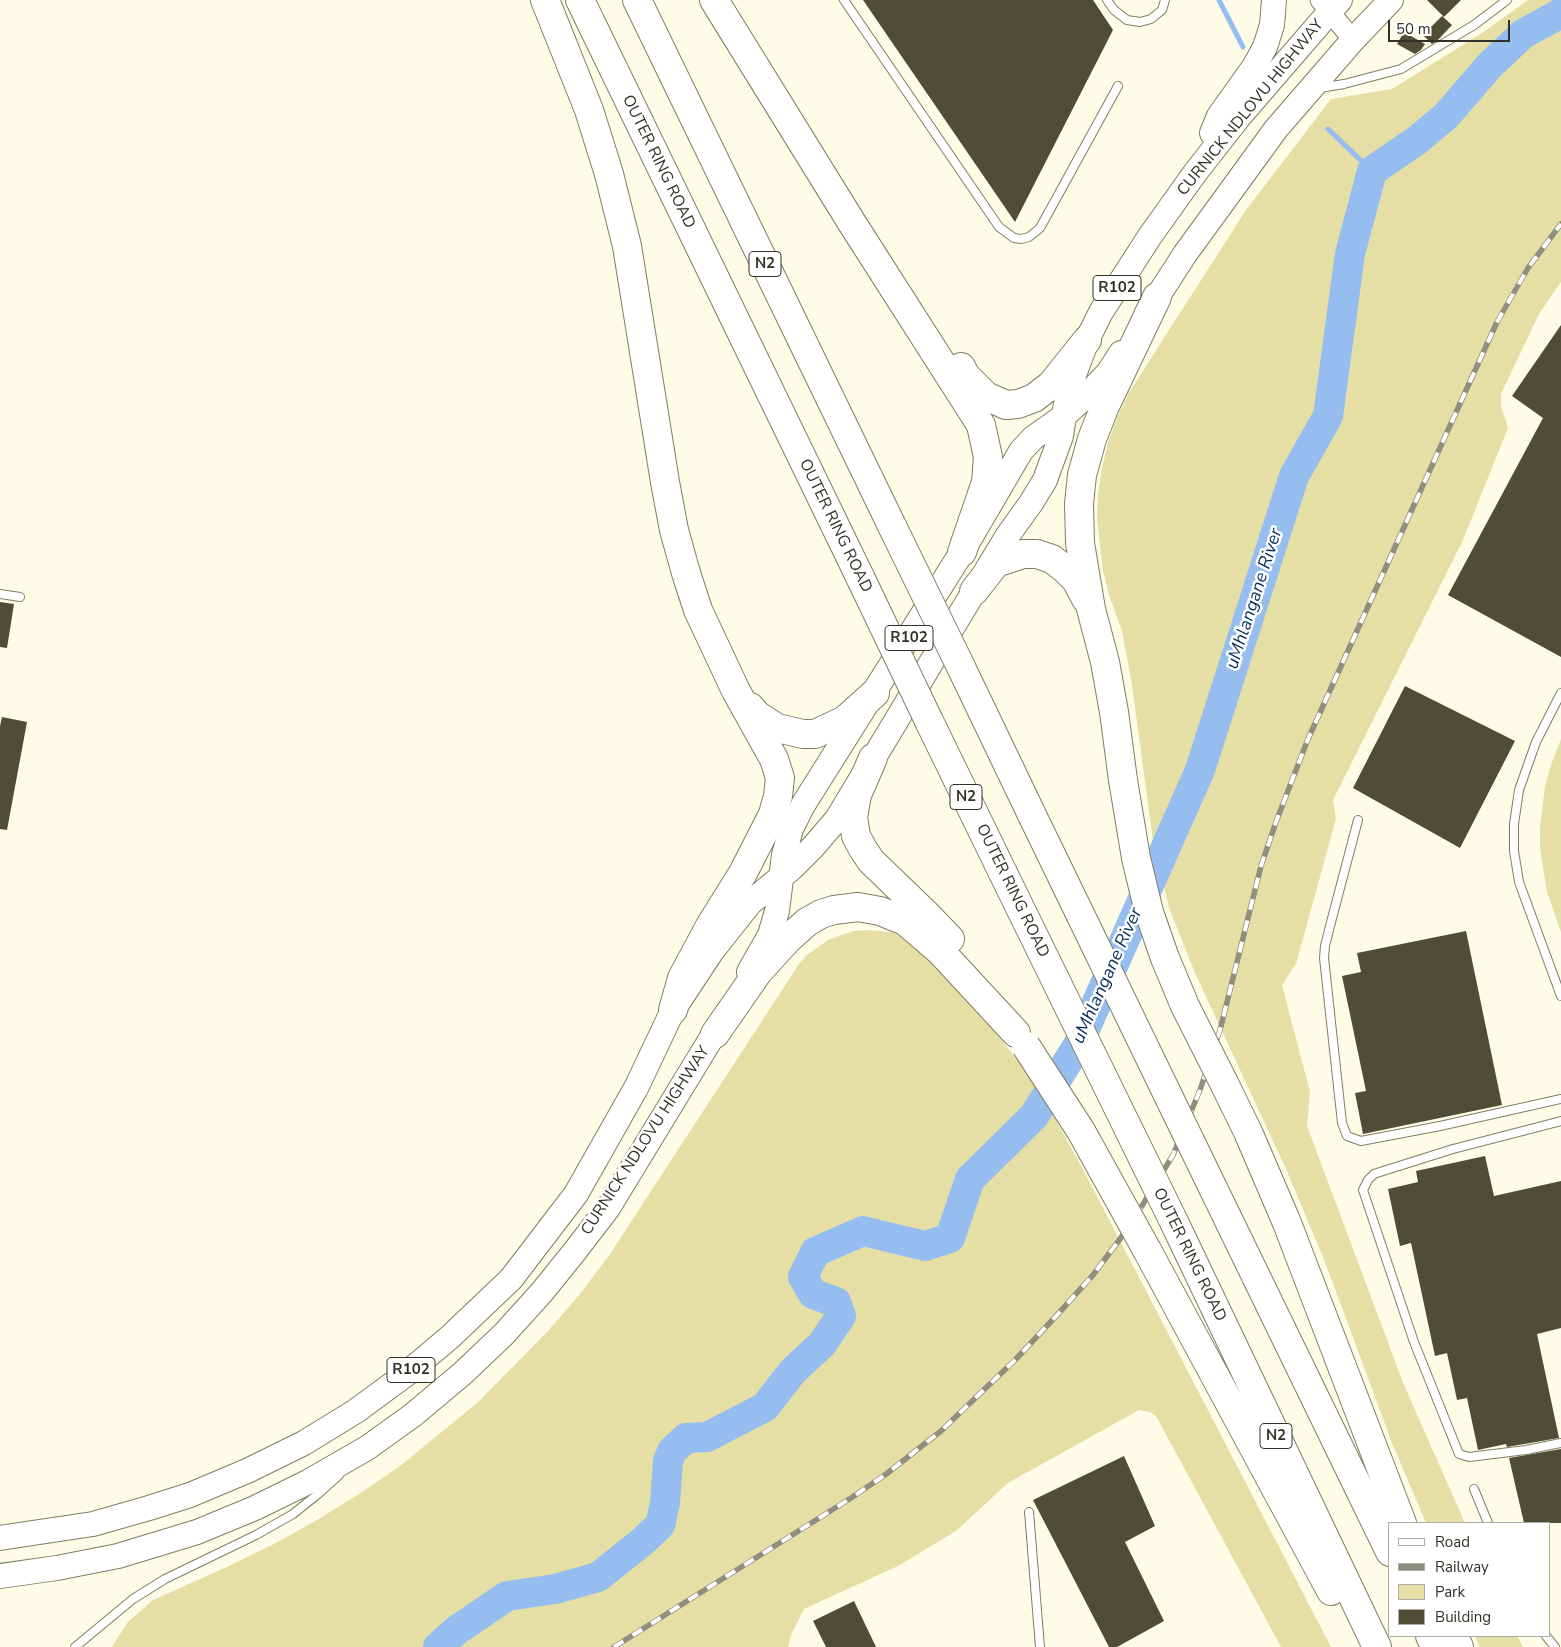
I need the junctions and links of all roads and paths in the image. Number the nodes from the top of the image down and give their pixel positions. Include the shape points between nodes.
1 (545, 0) edge
2 (580, 0) edge
3 (637, 0) edge
4 (714, 0) edge
5 (844, 0) edge
6 (1107, 0) edge
7 (1166, 0) edge
8 (1274, 0) edge
9 (1391, 0) edge
10 (1507, 0) edge
11 (1330, 4) edge
12 (1352, 40) junction
13 (1118, 86) dead end
14 (1311, 89) junction
15 (1195, 173) junction
16 (852, 222) junction
17 (1157, 297) junction
18 (1087, 340) junction
19 (1064, 416) junction
20 (962, 552) junction
21 (974, 591) junction
22 (0, 594) edge
23 (20, 597) dead end
24 (1092, 609) junction
25 (736, 691) junction
26 (875, 693) junction
27 (1561, 693) edge
28 (874, 758) junction
29 (1358, 820) dead end
30 (782, 876) junction
31 (1561, 996) edge
32 (673, 1010) junction
33 (715, 1034) junction
34 (1021, 1040) junction
35 (1561, 1098) edge
36 (1561, 1121) edge
37 (1561, 1443) edge
38 (367, 1448) junction
39 (1474, 1489) dead end
40 (1029, 1512) dead end
41 (1402, 1522) edge
42 (1488, 1522) edge
43 (4, 1534) edge
44 (1388, 1548) edge
45 (0, 1576) edge
46 (1547, 1637) edge
47 (75, 1647) edge
48 (1040, 1647) edge
49 (1361, 1647) edge
50 (1377, 1647) edge
51 (1555, 1647) edge

1 - 25 highway via 589,110 627,246 674,530 698,610
2 - 50 highway, OUTER RING ROAD / N2, bridge
3 - 44 highway, N2, bridge
4 - 16 highway
5 - 13 lane via 999,226 1017,239 1040,228
6 - 7 lane via 1127,20 1140,22 1151,19 1162,10
8 - 15 main road via 1272,24 1265,47 1219,116
9 - 12 main road, R102
10 - 14 lane via 1474,25 1402,69
11 - 12 street
11 - 15 main road, CURNICK NDLOVU HIGHWAY / R102
12 - 14 main road, CURNICK NDLOVU HIGHWAY / R102
14 - 17 main road, CURNICK NDLOVU HIGHWAY / R102 via 1270,137
15 - 18 main road, CURNICK NDLOVU HIGHWAY / R102 via 1150,236 1101,312
16 - 18 highway via 926,315 966,376 986,396 1006,405 1034,398 1051,386
16 - 20 highway via 981,425 988,457 986,482
17 - 19 main road, CURNICK NDLOVU HIGHWAY / R102 via 1108,373
17 - 24 highway via 1105,406 1082,475 1080,543
18 - 19 main road, CURNICK NDLOVU HIGHWAY / R102 via 1068,391
19 - 20 main road, CURNICK NDLOVU HIGHWAY / R102 via 1021,452
19 - 21 main road, CURNICK NDLOVU HIGHWAY / R102 via 1046,480
20 - 26 main road, CURNICK NDLOVU HIGHWAY / R102
21 - 24 highway via 996,563 1023,554 1036,554 1052,559 1066,570 1076,580
21 - 28 main road, CURNICK NDLOVU HIGHWAY / R102
22 - 23 lane
24 - 41 highway, bridge via 1114,712 1136,858 1165,958 1288,1223
25 - 26 highway via 767,722 802,734 815,734 845,720
25 - 32 highway via 774,760 780,778 778,796 760,840 682,978
26 - 30 main road, CURNICK NDLOVU HIGHWAY / R102 via 803,805 784,855
27 - 31 lane via 1536,742 1519,790 1514,851 1519,882
28 - 30 main road, CURNICK NDLOVU HIGHWAY / R102 via 838,819
28 - 34 highway via 857,795 853,817 856,836 863,850 945,933
29 - 35 lane via 1324,958 1342,1123 1347,1136 1360,1141
30 - 32 main road, CURNICK NDLOVU HIGHWAY / R102 via 745,910 712,951
30 - 33 main road, CURNICK NDLOVU HIGHWAY / R102 via 770,935
32 - 43 main road, CURNICK NDLOVU HIGHWAY / R102 via 636,1088 571,1201 511,1279 405,1375 319,1434 246,1471 190,1494 93,1524 31,1535
33 - 34 highway via 758,972 807,922 834,910 858,907 905,921 941,952
33 - 38 main road, CURNICK NDLOVU HIGHWAY / R102 via 608,1208 542,1292 463,1373
34 - 49 highway, bridge via 1081,1131
36 - 37 lane via 1453,1149 1374,1174 1365,1185 1364,1196 1414,1342 1459,1454 1468,1457
38 - 45 main road, CURNICK NDLOVU HIGHWAY / R102 via 300,1486 197,1532 118,1556
38 - 47 lane via 293,1514 165,1579 133,1599
39 - 42 lane
40 - 48 lane
46 - 51 lane

